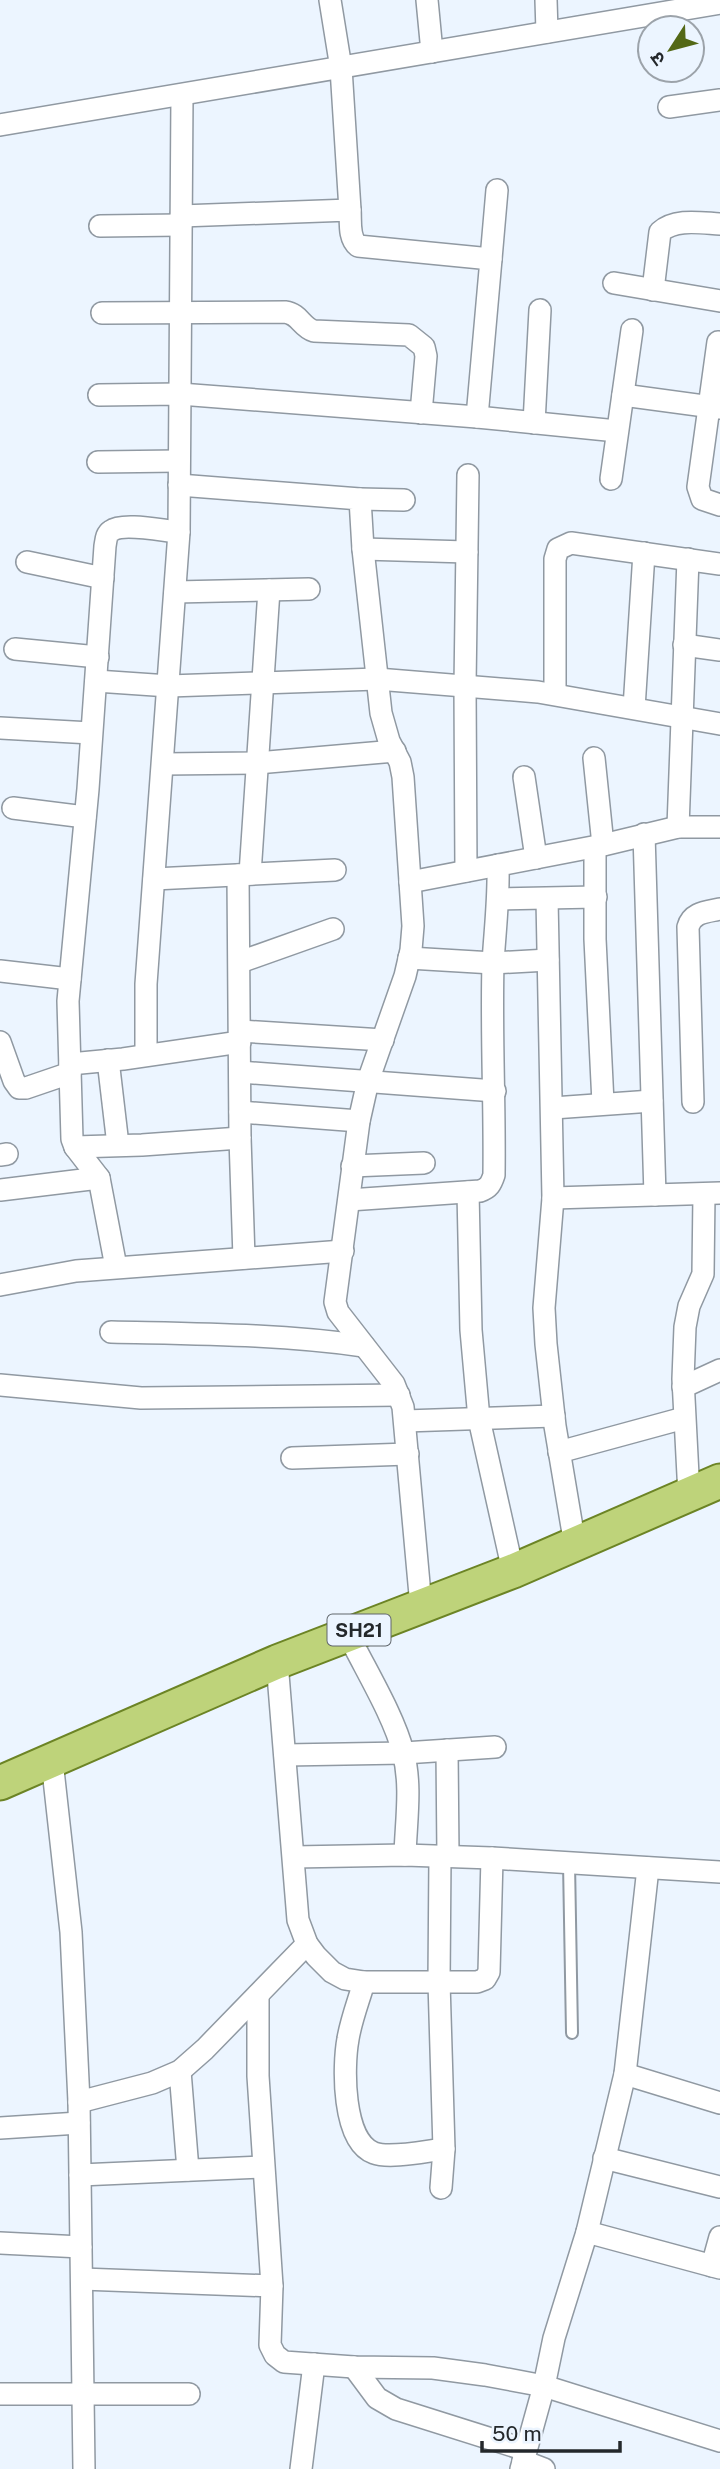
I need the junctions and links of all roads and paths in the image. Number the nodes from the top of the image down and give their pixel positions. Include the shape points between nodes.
1 (330, 0) edge
2 (427, 0) edge
3 (546, 0) edge
4 (720, 3) edge
5 (677, 5) edge
6 (547, 33) junction
7 (432, 52) junction
8 (341, 68) junction
9 (181, 94) junction
10 (720, 100) edge
11 (669, 107) dead end
12 (0, 125) edge
13 (497, 190) dead end
14 (351, 210) junction
15 (181, 221) junction
16 (720, 224) edge
17 (100, 226) dead end
18 (491, 259) junction
19 (614, 283) dead end
20 (653, 290) junction
21 (720, 302) edge
22 (540, 310) dead end
23 (180, 312) junction
24 (102, 313) dead end
25 (632, 330) dead end
26 (718, 342) dead end
27 (180, 394) junction
28 (99, 395) dead end
29 (623, 396) junction
30 (715, 407) edge
31 (421, 413) junction
32 (477, 417) junction
33 (534, 423) junction
34 (617, 431) junction
35 (179, 461) junction
36 (98, 462) dead end
37 (468, 475) dead end
38 (611, 479) dead end
39 (179, 485) junction
40 (360, 499) junction
41 (404, 500) dead end
42 (720, 505) edge
43 (178, 533) junction
44 (363, 549) junction
45 (467, 551) junction
46 (644, 553) junction
47 (688, 559) junction
48 (27, 562) dead end
49 (720, 564) edge
50 (103, 578) junction
51 (309, 589) dead end
52 (269, 590) junction
53 (175, 592) junction
54 (684, 645) junction
55 (15, 649) dead end
56 (720, 650) edge
57 (98, 657) junction
58 (377, 679) junction
59 (96, 681) junction
60 (262, 684) junction
61 (169, 686) junction
62 (465, 686) junction
63 (555, 694) junction
64 (634, 708) junction
65 (682, 718) junction
66 (720, 724) edge
67 (0, 728) edge
68 (90, 733) junction
69 (395, 751) junction
70 (594, 758) dead end
71 (257, 763) junction
72 (163, 764) junction
73 (524, 777) dead end
74 (13, 808) dead end
75 (85, 817) junction
76 (678, 827) junction
77 (720, 827) edge
78 (644, 834) junction
79 (599, 846) junction
80 (536, 858) junction
81 (499, 865) junction
82 (335, 870) dead end
83 (466, 872) junction
84 (244, 874) junction
85 (154, 879) junction
86 (410, 883) junction
87 (596, 897) junction
88 (499, 899) junction
89 (547, 899) junction
90 (720, 909) edge
91 (333, 929) dead end
92 (409, 958) junction
93 (548, 960) junction
94 (240, 962) junction
95 (494, 963) junction
96 (0, 971) edge
97 (70, 979) junction
98 (240, 1037) junction
99 (383, 1040) junction
100 (0, 1042) edge
101 (146, 1055) junction
102 (108, 1060) junction
103 (70, 1068) junction
104 (240, 1072) junction
105 (368, 1081) junction
106 (495, 1091) junction
107 (652, 1101) junction
108 (693, 1102) dead end
109 (603, 1103) junction
110 (552, 1108) junction
111 (240, 1112) junction
112 (359, 1121) junction
113 (240, 1138) junction
114 (118, 1145) junction
115 (75, 1147) junction
116 (424, 1163) dead end
117 (352, 1166) junction
118 (99, 1178) junction
119 (0, 1190) edge
120 (468, 1192) junction
121 (712, 1194) edge
122 (655, 1195) junction
123 (553, 1198) junction
124 (349, 1200) junction
125 (343, 1251) junction
126 (244, 1258) junction
127 (116, 1267) junction
128 (0, 1285) edge
129 (111, 1332) dead end
130 (364, 1346) junction
131 (720, 1370) edge
132 (0, 1385) edge
133 (683, 1387) junction
134 (399, 1395) junction
135 (554, 1416) junction
136 (684, 1418) junction
137 (479, 1419) junction
138 (405, 1421) junction
139 (559, 1452) junction
140 (408, 1454) junction
141 (292, 1458) dead end
142 (720, 1481) edge
143 (689, 1495) junction
144 (575, 1545) junction
145 (513, 1571) junction
146 (421, 1606) junction
147 (348, 1634) junction
148 (277, 1662) junction
149 (495, 1747) dead end
150 (447, 1750) junction
151 (404, 1753) junction
152 (285, 1755) junction
153 (52, 1761) junction
154 (0, 1783) edge
155 (405, 1855) junction
156 (444, 1856) junction
157 (294, 1857) junction
158 (492, 1858) junction
159 (569, 1863) junction
160 (648, 1868) junction
161 (720, 1872) edge
162 (307, 1944) junction
163 (364, 1982) junction
164 (439, 1982) junction
165 (258, 1995) junction
166 (572, 2033) dead end
167 (180, 2071) junction
168 (625, 2074) junction
169 (720, 2103) edge
170 (79, 2112) junction
171 (0, 2129) edge
172 (444, 2149) junction
173 (604, 2158) junction
174 (263, 2167) junction
175 (188, 2170) junction
176 (80, 2175) junction
177 (720, 2187) edge
178 (441, 2188) dead end
179 (587, 2232) junction
180 (720, 2237) edge
181 (0, 2243) edge
182 (81, 2247) junction
183 (716, 2267) edge
184 (82, 2279) junction
185 (272, 2286) junction
186 (314, 2364) junction
187 (354, 2367) junction
188 (544, 2386) junction
189 (0, 2394) edge
190 (83, 2394) junction
191 (189, 2394) dead end
192 (720, 2441) edge
193 (524, 2460) edge
194 (85, 2469) edge
195 (302, 2469) edge
196 (544, 2469) edge

1 - 8 street
2 - 7 street
3 - 6 street
4 - 5 street
5 - 6 street
6 - 7 street
7 - 8 street
8 - 9 street
8 - 14 street
9 - 12 street
9 - 15 street
10 - 11 street
13 - 18 street
14 - 15 street
14 - 18 street via 351,235 358,246
15 - 17 street
15 - 23 street
16 - 20 street via 666,226 660,232
18 - 32 street
19 - 20 street
20 - 21 street
22 - 33 street
23 - 24 street
23 - 27 street
23 - 31 street via 285,312 293,313 314,331 409,335 424,347 426,356
25 - 29 street
26 - 30 street
27 - 28 street
27 - 31 street
27 - 35 street
29 - 30 street
29 - 34 street
30 - 42 street via 698,486 702,499
31 - 32 street
32 - 33 street
33 - 34 street
34 - 38 street
35 - 36 street
35 - 39 street
37 - 45 street
39 - 40 street
39 - 43 street
40 - 41 street
40 - 44 street
43 - 50 street via 112,530 105,546
43 - 53 street
44 - 45 street
44 - 58 street
45 - 62 street
46 - 47 street
46 - 63 street via 571,543 558,549
46 - 64 street
47 - 49 street
47 - 54 street
48 - 50 street
50 - 57 street
51 - 52 street
52 - 53 street
52 - 60 street
53 - 61 street
54 - 56 street
54 - 65 street
55 - 57 street
57 - 59 street
58 - 60 street
58 - 62 street
58 - 69 street via 384,727
59 - 61 street
59 - 68 street
60 - 61 street
60 - 71 street
61 - 72 street
62 - 63 street
62 - 83 street
63 - 64 street
64 - 65 street
65 - 66 street
65 - 76 street
67 - 68 street
68 - 75 street
69 - 71 street
69 - 86 street via 403,777
70 - 79 street
71 - 72 street
71 - 84 street
72 - 85 street
73 - 80 street
74 - 75 street
75 - 97 street
76 - 77 street
76 - 78 street
78 - 79 street
78 - 107 street
79 - 80 street
79 - 87 street
80 - 81 street
81 - 83 street
81 - 88 street
82 - 84 street
83 - 86 street
84 - 85 street
84 - 94 street
85 - 101 street
86 - 92 street via 413,926
87 - 89 street
87 - 109 street
88 - 89 street
88 - 95 street
89 - 93 street
90 - 108 street via 696,915 688,927
91 - 94 street
92 - 95 street
92 - 99 street
93 - 95 street
93 - 110 street
94 - 98 street
95 - 106 street
96 - 97 street
97 - 103 street
98 - 99 street
98 - 101 street
98 - 104 street
99 - 105 street
100 - 103 street via 19,1088
101 - 102 street
102 - 103 street
102 - 114 street
103 - 115 street
104 - 105 street
104 - 111 street
105 - 106 street
105 - 112 street
106 - 120 street via 494,1175 487,1189
107 - 109 street
107 - 122 street
109 - 110 street
110 - 123 street
111 - 112 street
111 - 113 street
112 - 117 street
113 - 114 street
113 - 126 street
114 - 115 street
115 - 118 street
116 - 117 street
117 - 124 street
118 - 119 street
118 - 127 street
120 - 124 street
120 - 137 street via 471,1330
121 - 122 street
121 - 133 street via 703,1274 686,1317
122 - 123 street
123 - 135 street via 544,1308
124 - 125 street
125 - 126 street
125 - 130 street via 335,1303
126 - 127 street
127 - 128 street
129 - 130 street via 252,1334
130 - 134 street
131 - 133 street
132 - 134 street via 141,1398
133 - 136 street
134 - 138 street
135 - 137 street
135 - 139 street
136 - 139 street
136 - 143 street
137 - 138 street
137 - 145 street
138 - 140 street
139 - 144 street
140 - 141 street
140 - 146 street
142 - 143 main road, SH21
143 - 144 main road, SH21
144 - 145 main road, SH21
145 - 146 main road, SH21
146 - 147 main road, SH21
147 - 148 main road, SH21
147 - 151 street
148 - 152 street
148 - 153 main road, SH21
149 - 150 street
150 - 151 street
150 - 156 street
151 - 152 street
151 - 155 street via 408,1785
152 - 157 street
153 - 154 main road, SH21
153 - 170 street via 71,1932
155 - 156 street
155 - 157 street
156 - 158 street
156 - 164 street
157 - 162 street via 298,1920
158 - 159 street
158 - 164 street via 488,1976 477,1982
159 - 160 street
159 - 166 lane
160 - 161 street
160 - 168 street
162 - 163 street via 332,1972
162 - 165 street
163 - 164 street
163 - 172 street via 346,2061 348,2105 358,2137 364,2147 380,2154
164 - 172 street
165 - 167 street
165 - 174 street
167 - 170 street
167 - 175 street
168 - 169 street
168 - 173 street
170 - 171 street
170 - 176 street
172 - 178 street
173 - 177 street
173 - 179 street
174 - 175 street
174 - 185 street
175 - 176 street
176 - 182 street
179 - 183 street
179 - 188 street
180 - 183 street
181 - 182 street
182 - 184 street
184 - 185 street
184 - 190 street
185 - 186 street via 272,2350 284,2362
186 - 187 street
186 - 195 street
187 - 188 street via 456,2370
187 - 193 street via 377,2398 396,2409
188 - 192 street
188 - 193 street
189 - 190 street
190 - 191 street
190 - 194 street
193 - 196 street

